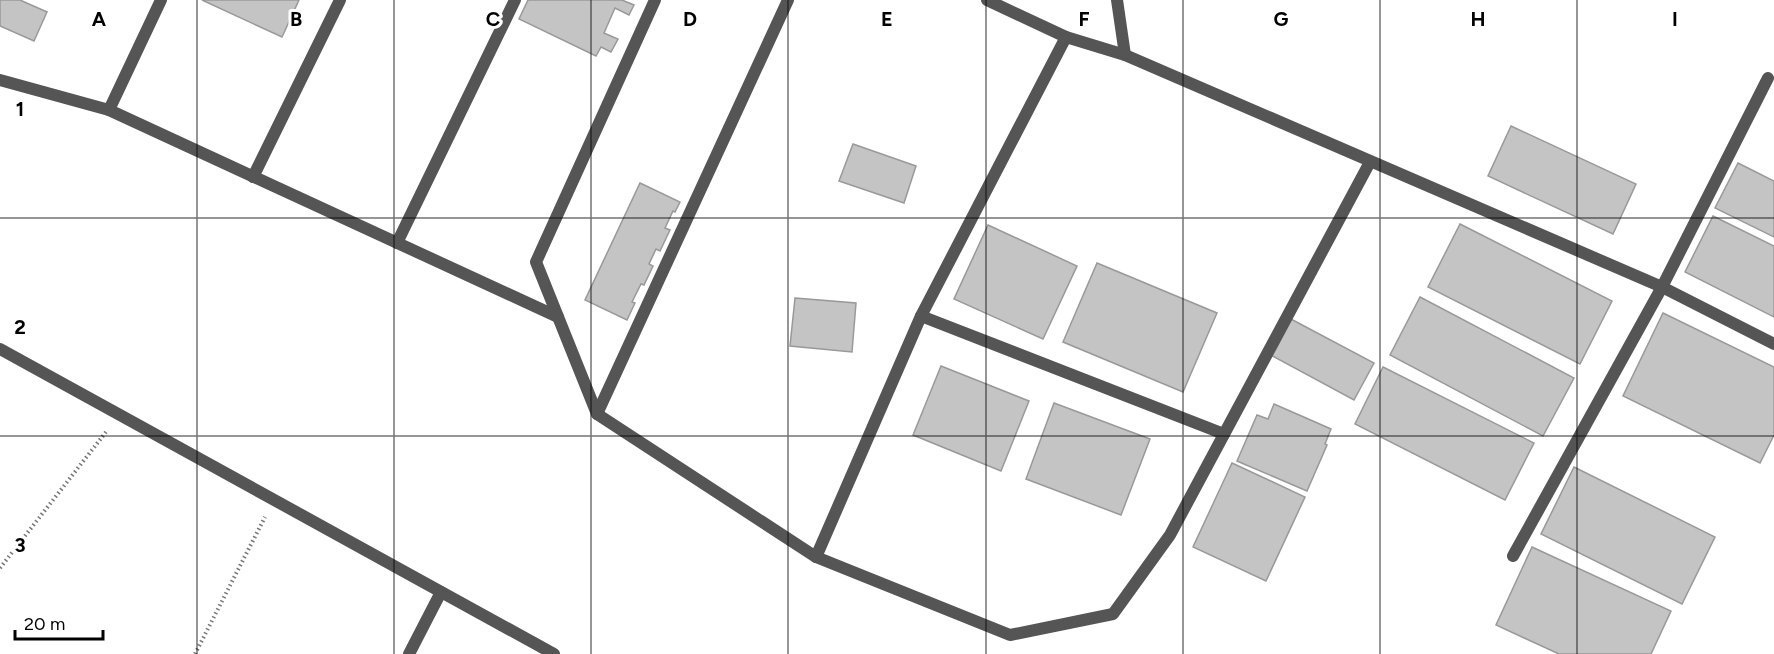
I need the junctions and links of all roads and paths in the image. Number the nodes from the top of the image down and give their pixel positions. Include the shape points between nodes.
1 (161, 0) edge
2 (340, 0) edge
3 (515, 0) edge
4 (655, 0) edge
5 (788, 0) edge
6 (987, 0) edge
7 (1117, 0) edge
8 (1066, 37) junction
9 (1125, 56) junction
10 (1768, 78) dead end
11 (0, 80) edge
12 (109, 110) junction
13 (1370, 162) junction
14 (253, 177) junction
15 (397, 243) junction
16 (1662, 287) junction
17 (921, 316) junction
18 (558, 317) junction
19 (1774, 344) edge
20 (0, 349) edge
21 (597, 414) junction
22 (120, 415) junction
23 (1224, 434) junction
24 (273, 500) junction
25 (1513, 556) dead end
26 (816, 557) junction
27 (0, 568) edge
28 (441, 592) junction
29 (195, 654) edge
30 (409, 654) edge
31 (554, 654) edge

1 - 12 street
2 - 14 street
3 - 15 street
4 - 18 street via 536,262
5 - 21 street
6 - 8 street
7 - 9 street
8 - 9 street
8 - 17 street
9 - 13 street
10 - 16 street
11 - 12 street
12 - 14 street
13 - 16 street
13 - 23 street
14 - 15 street
15 - 18 street
16 - 19 street
16 - 25 street
17 - 23 street
17 - 26 street
18 - 21 street
20 - 22 street
21 - 26 street
22 - 24 street
22 - 27 path
23 - 26 street via 1170,535 1113,614 1010,635
24 - 28 street
24 - 29 path
28 - 30 street
28 - 31 street

